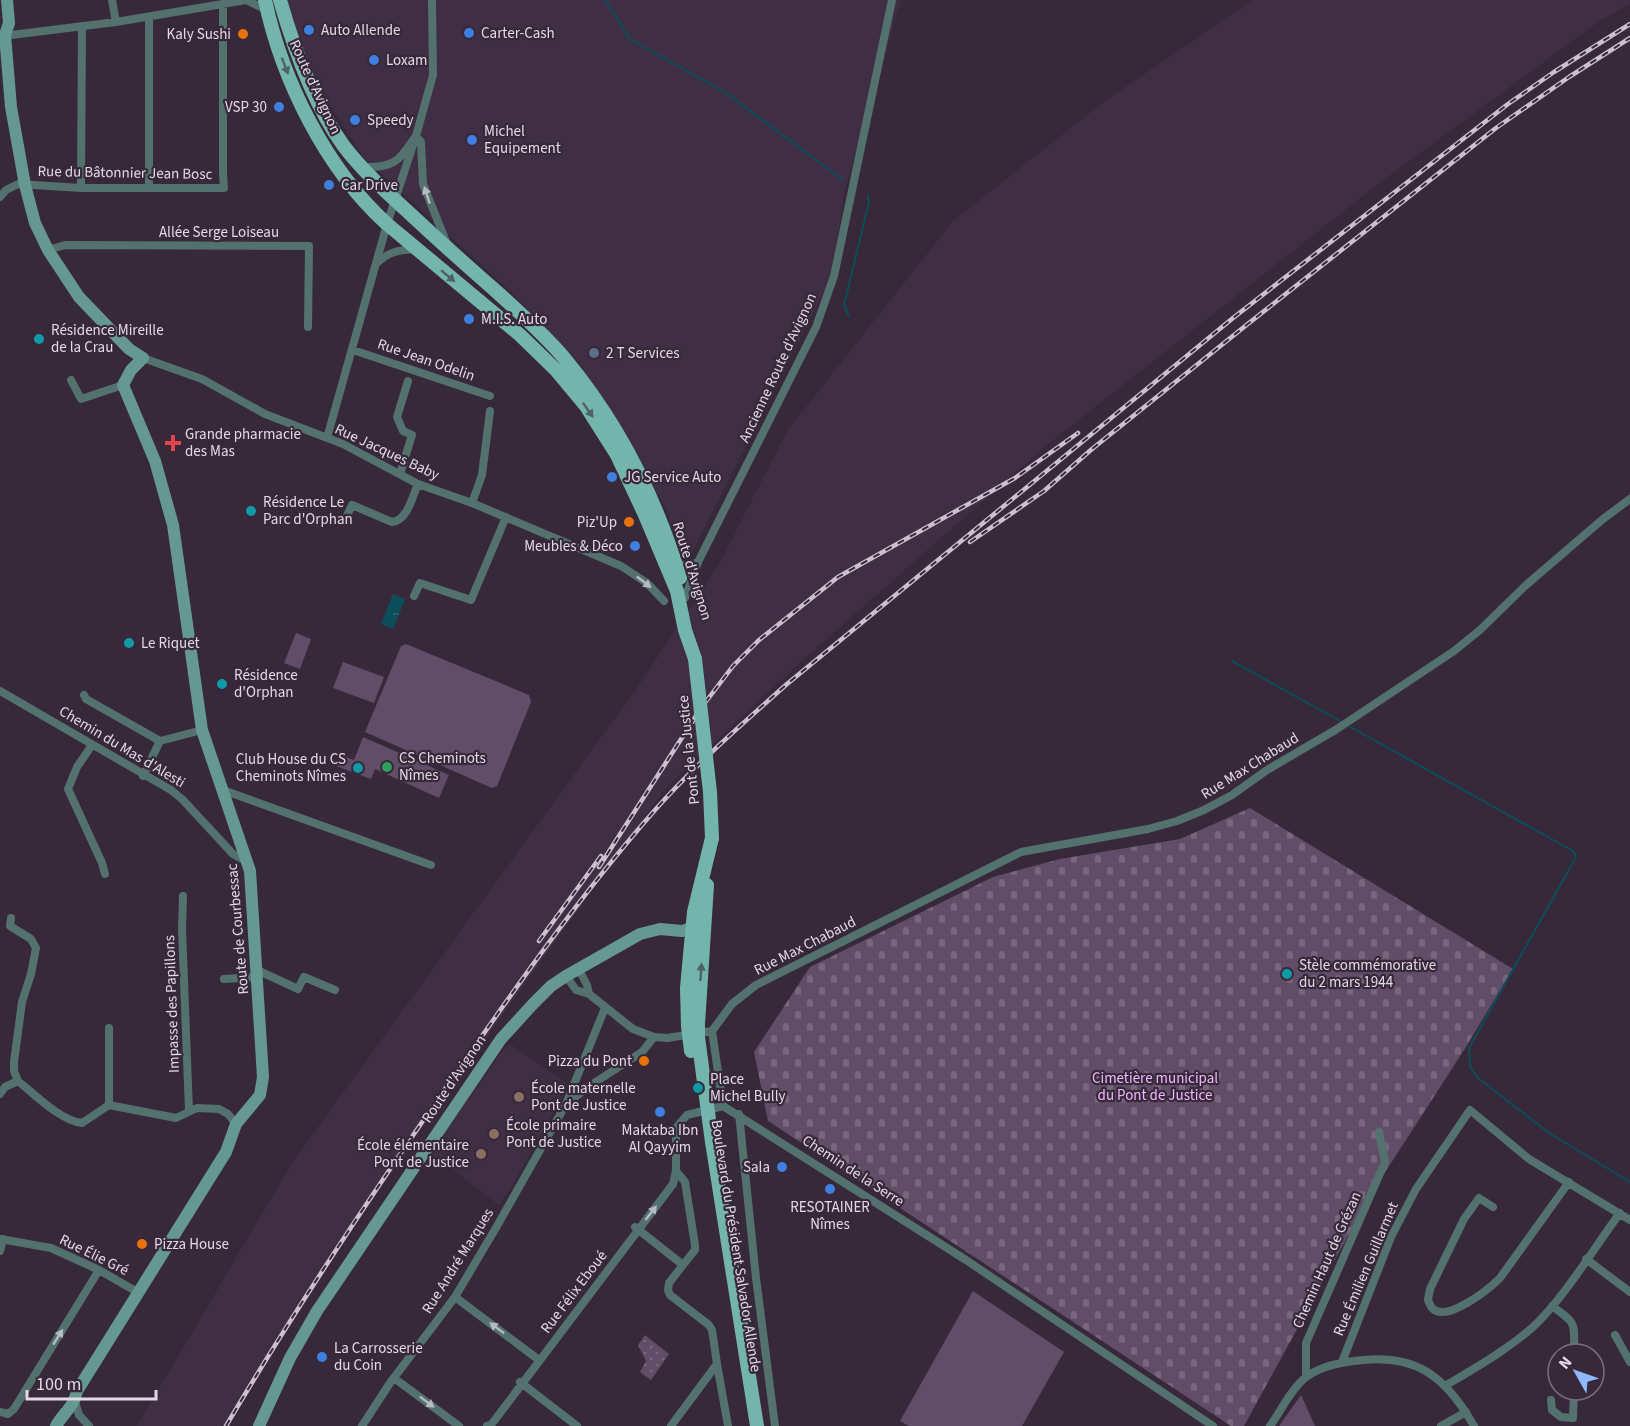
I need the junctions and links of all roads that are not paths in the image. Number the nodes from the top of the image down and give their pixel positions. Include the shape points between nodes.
1 (7, 0) edge
2 (112, 0) edge
3 (246, 0) edge
4 (279, 0) edge
5 (432, 0) edge
6 (892, 0) edge
7 (223, 4) junction
8 (266, 5) edge
9 (149, 17) junction
10 (116, 22) junction
11 (82, 26) junction
12 (3, 36) edge
13 (416, 136) junction
14 (362, 167) junction
15 (25, 185) junction
16 (81, 188) junction
17 (149, 188) junction
18 (0, 197) edge
19 (396, 201) junction
20 (387, 224) junction
21 (417, 249) junction
22 (448, 249) junction
23 (48, 250) junction
24 (376, 263) junction
25 (308, 327) dead end
26 (352, 350) junction
27 (143, 358) junction
28 (71, 380) dead end
29 (408, 381) dead end
30 (123, 385) junction
31 (490, 396) dead end
32 (490, 411) dead end
33 (327, 438) junction
34 (399, 474) junction
35 (418, 484) junction
36 (1630, 499) edge
37 (472, 502) junction
38 (506, 518) junction
39 (344, 522) dead end
40 (698, 562) junction
41 (676, 563) junction
42 (414, 596) dead end
43 (685, 598) junction
44 (664, 601) dead end
45 (696, 659) junction
46 (0, 691) edge
47 (84, 695) dead end
48 (202, 730) junction
49 (160, 741) junction
50 (92, 746) junction
51 (143, 776) junction
52 (223, 790) junction
53 (712, 838) junction
54 (248, 859) junction
55 (431, 866) dead end
56 (105, 874) dead end
57 (183, 896) dead end
58 (11, 918) dead end
59 (705, 920) junction
60 (692, 927) junction
61 (578, 968) junction
62 (257, 974) junction
63 (566, 976) junction
64 (224, 979) dead end
65 (335, 990) dead end
66 (589, 994) junction
67 (605, 1008) junction
68 (693, 1025) junction
69 (109, 1028) dead end
70 (712, 1031) junction
71 (654, 1036) junction
72 (577, 1080) junction
73 (18, 1081) junction
74 (588, 1087) junction
75 (0, 1094) edge
76 (566, 1104) junction
77 (109, 1105) junction
78 (723, 1106) junction
79 (189, 1111) junction
80 (739, 1114) junction
81 (236, 1124) junction
82 (1379, 1131) dead end
83 (708, 1143) junction
84 (676, 1171) junction
85 (1569, 1182) junction
86 (1493, 1207) dead end
87 (1620, 1213) junction
88 (1630, 1220) edge
89 (636, 1228) junction
90 (1, 1239) edge
91 (0, 1251) edge
92 (1586, 1259) junction
93 (683, 1265) junction
94 (99, 1270) junction
95 (1630, 1292) edge
96 (139, 1293) junction
97 (454, 1297) junction
98 (1552, 1306) junction
99 (1615, 1335) dead end
100 (1574, 1342) edge
101 (539, 1360) junction
102 (1342, 1362) junction
103 (1630, 1362) edge
104 (717, 1364) junction
105 (1306, 1377) junction
106 (394, 1378) junction
107 (521, 1383) junction
108 (1445, 1386) junction
109 (75, 1402) junction
110 (1551, 1402) edge
111 (1574, 1402) edge
112 (0, 1412) edge
113 (1466, 1412) junction
114 (56, 1426) edge
115 (89, 1426) edge
116 (259, 1426) edge
117 (362, 1426) edge
118 (459, 1426) edge
119 (487, 1426) edge
120 (576, 1426) edge
121 (671, 1426) edge
122 (728, 1426) edge
123 (747, 1426) edge
124 (757, 1426) edge
125 (775, 1426) edge
126 (1213, 1426) edge
127 (1270, 1426) edge
128 (1441, 1426) edge
129 (1474, 1426) edge

1 - 12 street via 9,23
2 - 10 street
3 - 7 street
3 - 8 street
4 - 14 main road, Route d'Avignon via 321,106 332,128
5 - 13 street, Rue Jean Odelin via 433,75
6 - 40 street, Ancienne Route d'Avignon via 834,276 816,327
7 - 9 street
7 - 17 street, Rue du Bâtonnier Jean Bosc via 224,188
8 -> 20 main road, Route d'Avignon via 290,78 312,124 347,180
9 - 10 street
9 - 17 street
10 - 11 street
11 - 12 street
11 - 16 street
12 - 15 street
13 - 14 street via 397,162 377,168
13 - 19 street, Rue Jean Odelin
22 -> 13 street via 423,184 421,142
14 - 19 main road, Route d'Avignon
15 - 16 street, Rue du Bâtonnier Jean Bosc
15 - 18 street via 14,186
15 - 23 street via 35,223
16 - 17 street, Rue du Bâtonnier Jean Bosc
19 - 20 street, Rue Jean Odelin
19 - 22 main road, Route d'Avignon
20 - 21 main road, Route d'Avignon
20 - 24 street, Rue Jean Odelin
21 - 24 street via 395,250
21 -> 45 main road, Route d'Avignon via 520,335 586,406 617,455 645,515 677,591
22 - 41 main road, Route d'Avignon via 532,324 591,393 623,441
23 - 25 street, Allée Serge Loiseau via 65,245 309,246
23 - 27 street via 79,297 129,349
24 - 26 street, Rue Jean Odelin
26 - 31 street, Rue Jean Odelin
26 - 33 street, Rue Jean Odelin
27 - 30 street
27 - 33 street, Rue Jacques Baby via 187,372 265,414
28 - 30 street via 81,399
29 - 34 street via 397,417 403,431 412,435
30 - 48 street, Route de Courbessac via 155,461 173,525
32 - 37 street via 482,475
33 - 34 street, Rue Jacques Baby
34 - 35 street, Rue Jacques Baby
35 - 37 street, Rue Jacques Baby
35 - 39 street via 398,522 352,505
36 - 70 street, Rue Max Chabaud via 1454,651 1232,795 1177,821 1148,829 1021,852 756,985 732,1004
37 - 38 street, Rue Jacques Baby
38 - 42 street via 471,600 420,583
38 -> 44 street, Rue Jacques Baby via 621,566
40 - 41 street via 691,566
40 - 43 street, Ancienne Route d'Avignon
41 - 43 main road, Route d'Avignon
43 - 45 main road, Route d'Avignon
45 - 53 main road, Pont de la Justice, bridge
46 - 50 street, Chemin du Mas d'Alesti
47 - 49 street
48 - 49 street
48 - 52 street, Route de Courbessac
49 - 51 street
50 - 51 street, Chemin du Mas d'Alesti
50 - 56 street via 68,789
51 - 54 street, Chemin du Mas d'Alesti via 171,790 233,854
52 - 54 street, Route de Courbessac
52 - 55 street
53 - 59 main road, Boulevard du Président Salvador Allende
53 - 60 main road, Boulevard du Président Salvador Allende
54 - 62 street, Route de Courbessac
57 - 79 street, Impasse des Papillons
58 - 73 street via 10,926 31,939 36,948 22,1002 14,1062
59 - 60 main road
68 -> 59 main road, Boulevard du Président Salvador Allende
60 - 61 street, Route d'Avignon via 640,934
60 - 68 main road, Boulevard du Président Salvador Allende via 687,988
61 - 63 street, Route d'Avignon
61 - 66 street
62 - 64 street
62 - 65 street via 298,989 304,976
62 - 81 street, Route de Courbessac via 260,1095
63 - 66 street via 576,990
63 - 116 street, Route d'Avignon via 551,986 501,1039 399,1188 317,1311
66 - 67 street
67 - 71 street via 633,1029
67 - 72 street
68 - 83 main road, Boulevard du Président Salvador Allende, bridge
69 - 77 street
70 - 71 street via 667,1038
70 - 78 street
71 - 74 street via 642,1052
72 - 74 street
72 - 76 street
73 - 75 street via 4,1087
73 - 77 street via 76,1122 82,1123
74 - 76 street
76 - 97 street, Rue André Marques
77 - 79 street via 176,1118
78 - 80 street, Chemin de la Serre
78 - 84 street via 687,1115 676,1128
79 - 81 street via 219,1109
80 - 125 street
80 - 126 street, Chemin de la Serre
81 - 96 street, Route de Courbessac via 226,1152
82 - 105 street, Chemin Haut de Grézan via 1385,1162 1306,1343
83 - 123 main road, Boulevard du Président Salvador Allende
83 - 124 main road, Boulevard du Président Salvador Allende
89 -> 84 street, Rue Félix Eboué via 673,1184
84 - 93 street via 685,1182 695,1245
85 - 86 street via 1488,1290 1450,1311 1432,1308 1428,1300 1430,1289 1464,1219 1479,1198
85 - 87 street, Rue Émilien Guillarmet
85 - 102 street, Rue Émilien Guillarmet via 1529,1159 1470,1110 1416,1189 1391,1237
87 - 88 street, Rue Émilien Guillarmet
87 - 92 street
89 - 93 street
89 - 101 street, Rue Félix Eboué
90 - 91 street
90 - 94 street, Rue Élie Gré via 51,1248
92 - 95 street
92 - 98 street
93 - 104 street via 668,1290 712,1330
94 - 96 street, Rue Élie Gré
112 -> 94 street via 8,1414 14,1409
96 - 109 street, Route de Courbessac via 77,1391
101 -> 97 street
97 - 106 street, Rue André Marques
98 - 100 street via 1572,1320
98 - 108 street via 1512,1343
99 - 103 street
101 - 107 street, Rue Félix Eboué
102 - 105 street
102 - 108 street via 1368,1358 1402,1360 1425,1370
104 - 121 street
104 - 122 street
105 - 127 street
106 - 117 street, Rue André Marques
106 -> 118 street
107 - 119 street, Rue Félix Eboué
107 - 120 street
108 - 113 street
109 - 114 street, Route de Courbessac
109 - 115 street via 79,1415
110 - 111 street via 1552,1410 1561,1417 1573,1418
113 - 128 street
113 - 129 street

